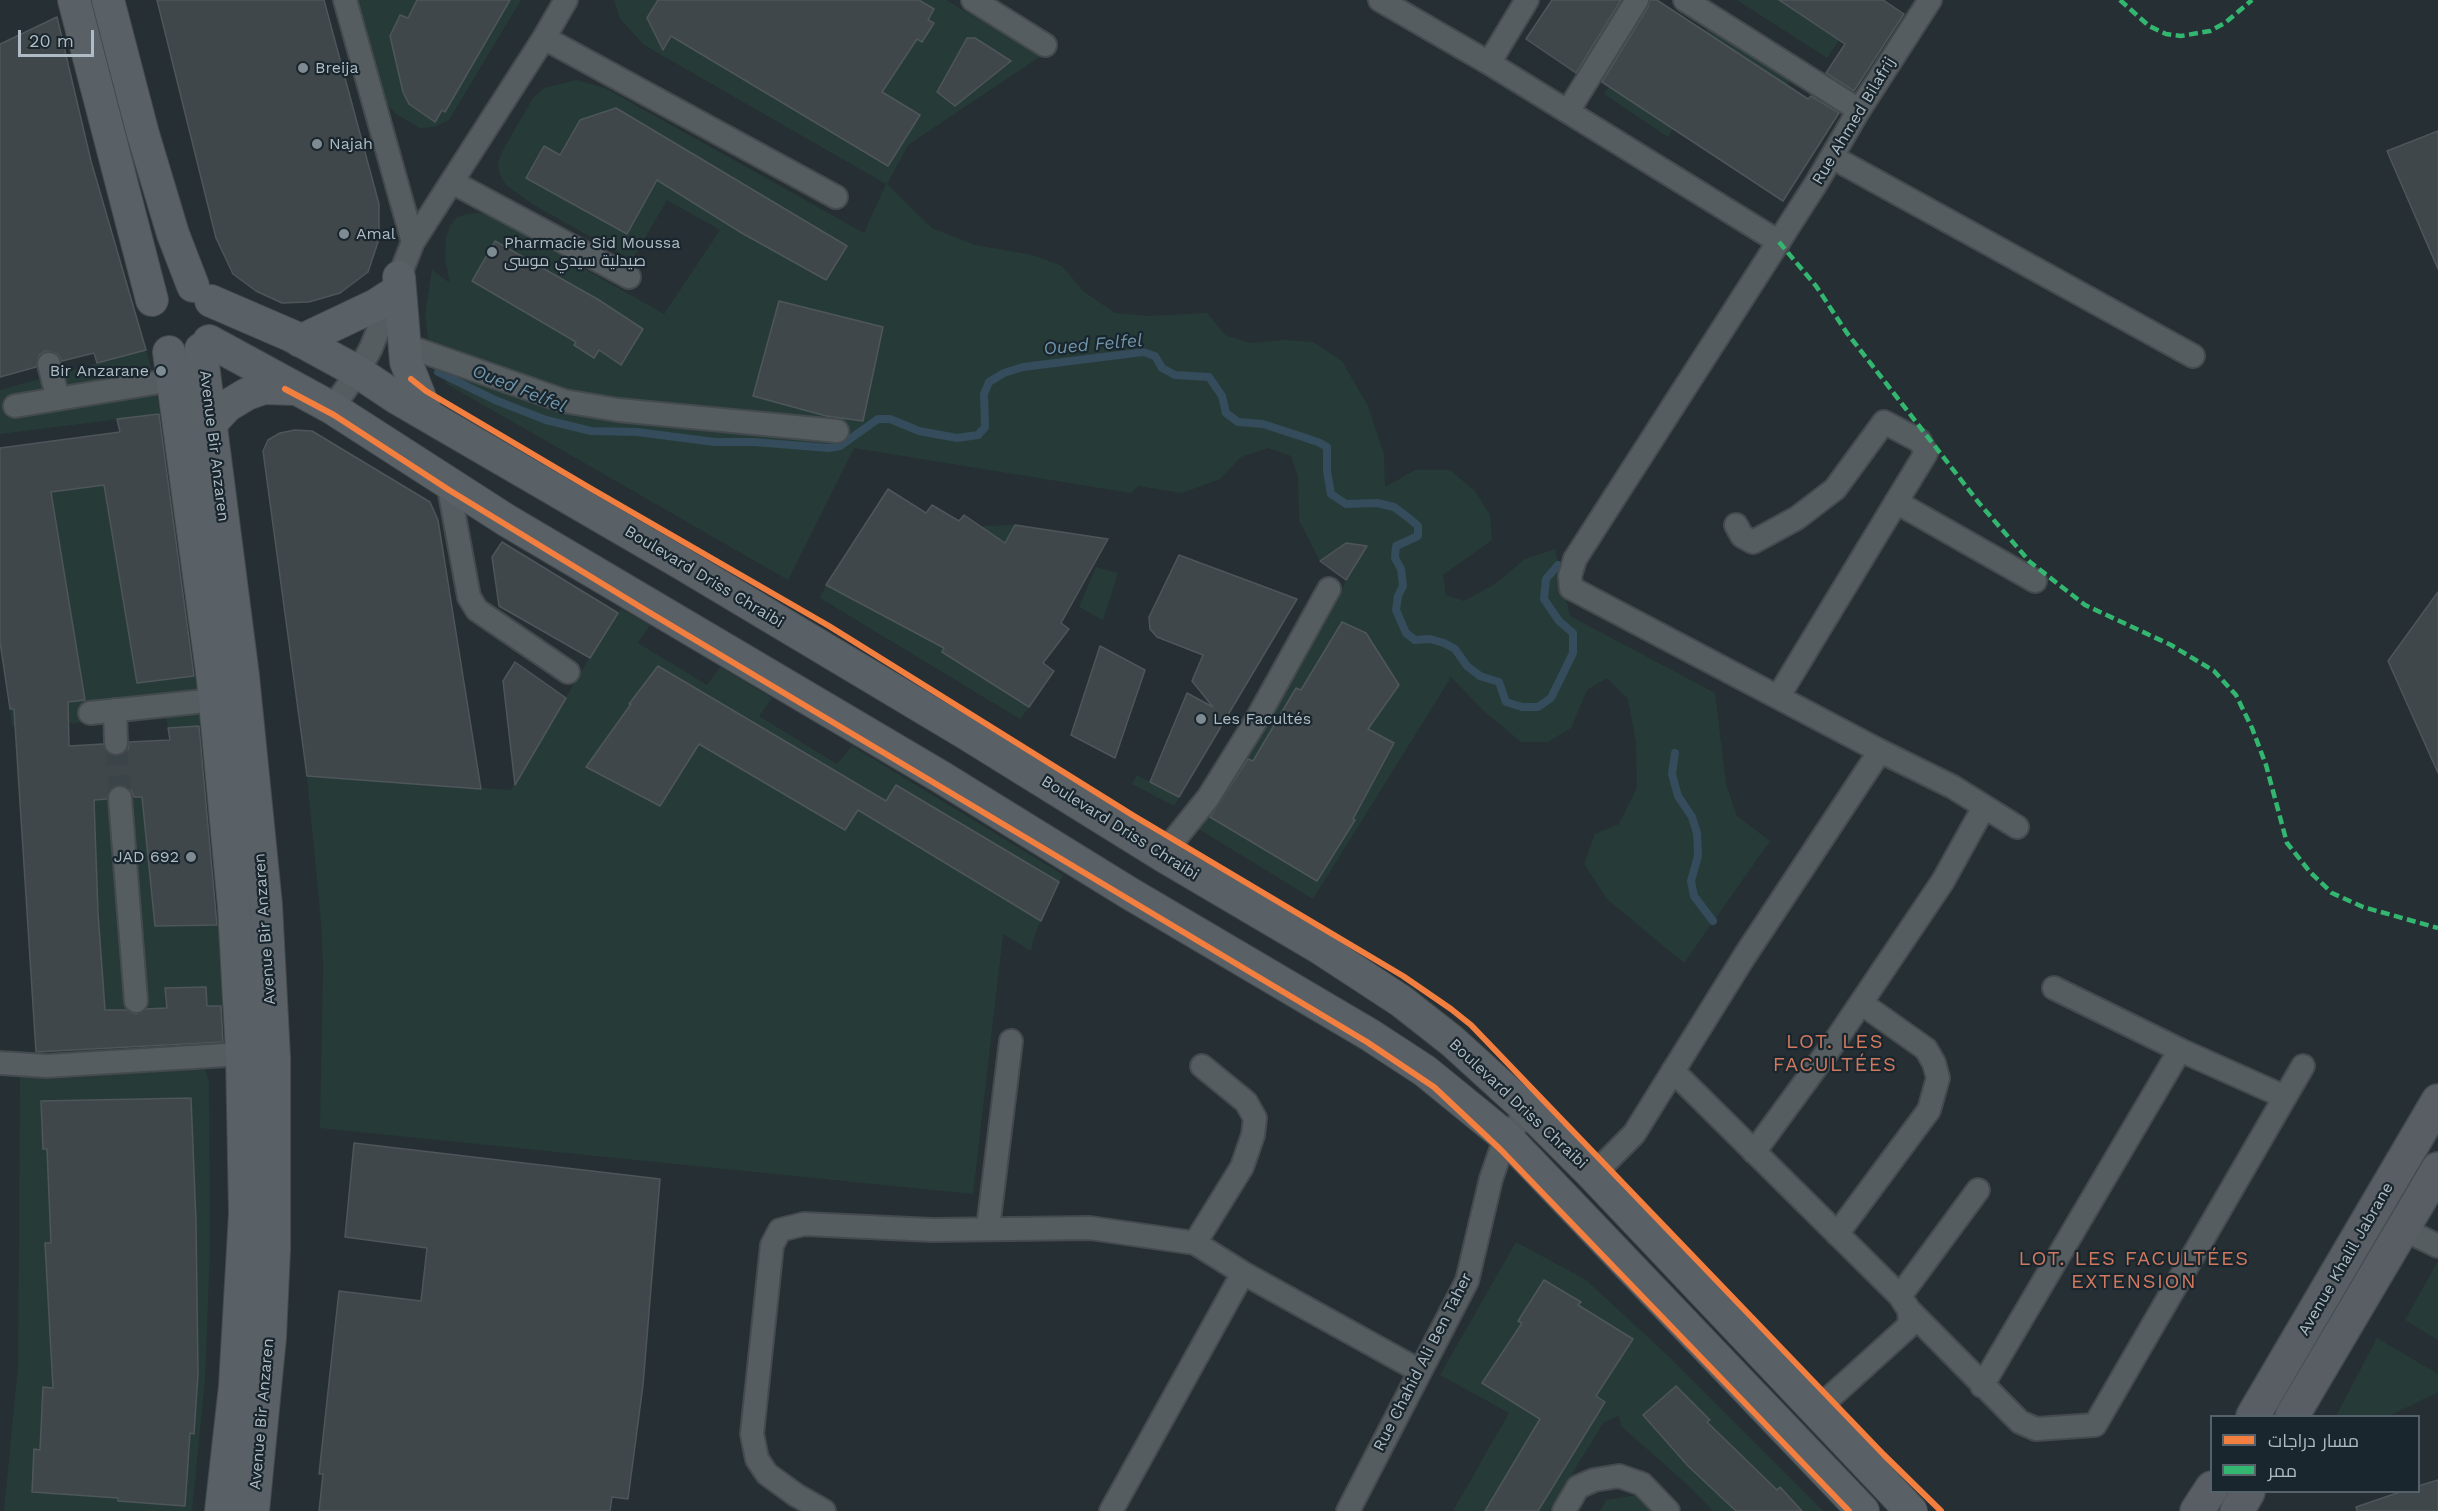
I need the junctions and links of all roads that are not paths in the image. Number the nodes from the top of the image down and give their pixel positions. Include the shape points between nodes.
1 (74, 0) edge
2 (108, 0) edge
3 (345, 0) edge
4 (566, 0) edge
5 (973, 0) edge
6 (1380, 0) edge
7 (1527, 0) edge
8 (1637, 0) edge
9 (1685, 0) edge
10 (1930, 0) edge
11 (544, 38) junction
12 (1045, 45) dead end
13 (1489, 63) junction
14 (1859, 110) junction
15 (1568, 111) junction
16 (1832, 157) junction
17 (452, 182) junction
18 (836, 197) dead end
19 (1779, 242) junction
20 (413, 243) junction
21 (629, 277) dead end
22 (396, 285) junction
23 (202, 294) junction
24 (152, 300) junction
25 (300, 341) junction
26 (205, 345) junction
27 (404, 345) junction
28 (2193, 356) dead end
29 (49, 364) dead end
30 (171, 366) junction
31 (358, 372) junction
32 (295, 389) junction
33 (58, 399) junction
34 (15, 406) dead end
35 (332, 408) junction
36 (427, 415) junction
37 (212, 422) junction
38 (837, 431) dead end
39 (448, 483) junction
40 (1896, 502) junction
41 (1736, 525) dead end
42 (2035, 581) dead end
43 (1329, 589) dead end
44 (568, 672) dead end
45 (1778, 697) junction
46 (215, 700) junction
47 (115, 710) junction
48 (90, 713) dead end
49 (116, 743) tunnel mouth
50 (1880, 751) junction
51 (120, 798) tunnel mouth
52 (1984, 807) junction
53 (2017, 826) dead end
54 (1162, 855) junction
55 (2054, 988) dead end
56 (136, 1001) dead end
57 (1861, 1003) junction
58 (1011, 1041) dead end
59 (2180, 1050) junction
60 (242, 1054) junction
61 (0, 1063) edge
62 (1202, 1066) dead end
63 (2303, 1066) dead end
64 (1673, 1071) junction
65 (2285, 1097) junction
66 (2438, 1101) edge
67 (1529, 1112) junction
68 (1506, 1137) junction
69 (1754, 1152) junction
70 (2438, 1169) edge
71 (1593, 1175) junction
72 (1978, 1190) dead end
73 (988, 1228) junction
74 (2403, 1229) junction
75 (1837, 1234) junction
76 (1195, 1243) junction
77 (2438, 1246) edge
78 (1243, 1273) junction
79 (1904, 1303) junction
80 (1420, 1371) junction
81 (1982, 1386) junction
82 (1815, 1411) junction
83 (2254, 1415) edge
84 (2293, 1415) edge
85 (2210, 1490) edge
86 (221, 1511) edge
87 (253, 1511) edge
88 (824, 1511) edge
89 (1111, 1511) edge
90 (1348, 1511) edge
91 (1564, 1511) edge
92 (1668, 1511) edge
93 (1863, 1511) edge
94 (1911, 1511) edge
95 (2198, 1511) edge

1 - 24 main road
2 - 23 main road via 173,234
3 - 20 street
4 - 11 street
5 - 12 street
6 - 13 street
7 - 13 street
8 - 15 street
9 - 14 street
10 - 14 street, Rue Ahmed Bilafrij
11 - 17 street
11 - 18 street
13 - 15 street
14 - 16 street, Rue Ahmed Bilafrij
15 - 19 street
16 - 19 street, Rue Ahmed Bilafrij
16 - 28 street
17 - 20 street
17 - 21 street
19 - 45 street, Rue Ahmed Bilafrij via 1575,558 1570,576 1571,588
20 - 22 street
22 - 25 main road via 375,305
22 - 27 main road
22 - 31 street
23 - 24 main road via 182,284 160,291
23 - 25 main road, Boulevard Driss Chraibi
23 - 26 main road via 216,311 216,322
24 - 30 main road via 146,324
25 - 31 main road, Boulevard Driss Chraibi
26 - 30 main road
26 - 32 main road, Boulevard Driss Chraibi
26 - 37 main road, Avenue Bir Anzaren
27 - 36 main road via 406,362
27 - 38 street via 564,401 618,410
29 - 33 street
30 - 33 street
30 - 46 main road, Avenue Bir Anzaren
31 - 35 street
31 - 36 main road, Boulevard Driss Chraibi
32 - 35 main road, Boulevard Driss Chraibi
32 - 37 main road via 264,388 246,394
33 - 34 street
35 - 39 main road, Boulevard Driss Chraibi
36 - 54 main road, Boulevard Driss Chraibi via 957,728
37 - 87 main road, Avenue Bir Anzaren via 266,905 274,1057 276,1214 270,1337
39 - 44 street via 469,597 477,610
39 - 68 main road, Boulevard Driss Chraibi via 1370,1035 1425,1071
40 - 41 street via 1926,453 1920,441 1884,422 1834,489 1797,518 1753,542 1742,536
40 - 42 street
40 - 45 street
43 - 54 street via 1208,798
45 - 50 street
46 - 47 street
46 - 60 main road, Avenue Bir Anzaren via 234,908
47 - 48 street
47 - 49 street
50 - 52 street via 1922,770
50 - 64 street
51 - 56 street
52 - 53 street
52 - 57 street via 1943,881
54 - 67 main road, Boulevard Driss Chraibi via 1320,948 1401,1001 1452,1041
55 - 59 street
57 - 69 street
57 - 75 street via 1926,1049 1938,1078 1929,1110
58 - 73 street
59 - 65 street
59 - 81 street
60 - 61 street via 47,1066
60 - 86 main road, Avenue Bir Anzaren via 245,1214 235,1386
62 - 76 street via 1246,1102 1255,1118 1242,1167
63 - 65 street
64 - 69 street
64 - 71 street via 1634,1134
65 - 81 street via 2095,1425 2036,1429 2020,1422
66 - 83 main road, Avenue Khalil Jabrane
67 - 68 street, Rue Chahid Ali Ben Taher
67 - 71 main road, Boulevard Driss Chraibi
68 - 80 street, Rue Chahid Ali Ben Taher via 1491,1179 1467,1281
68 - 93 main road, Boulevard Driss Chraibi
69 - 75 street
70 - 74 main road, Avenue Khalil Jabrane
71 - 82 main road, Boulevard Driss Chraibi
72 - 79 street
73 - 76 street via 1090,1228
73 - 88 street via 932,1230 804,1224 780,1230 772,1245 752,1434 757,1459 767,1474
74 - 77 street
74 - 84 main road, Avenue Khalil Jabrane
75 - 79 street
76 - 78 street
78 - 80 street
78 - 89 street
79 - 81 street
79 - 82 street via 1910,1325
80 - 90 street, Rue Chahid Ali Ben Taher
82 - 94 main road, Boulevard Driss Chraibi
85 - 95 main road
91 - 92 street via 1578,1487 1619,1476 1642,1484

